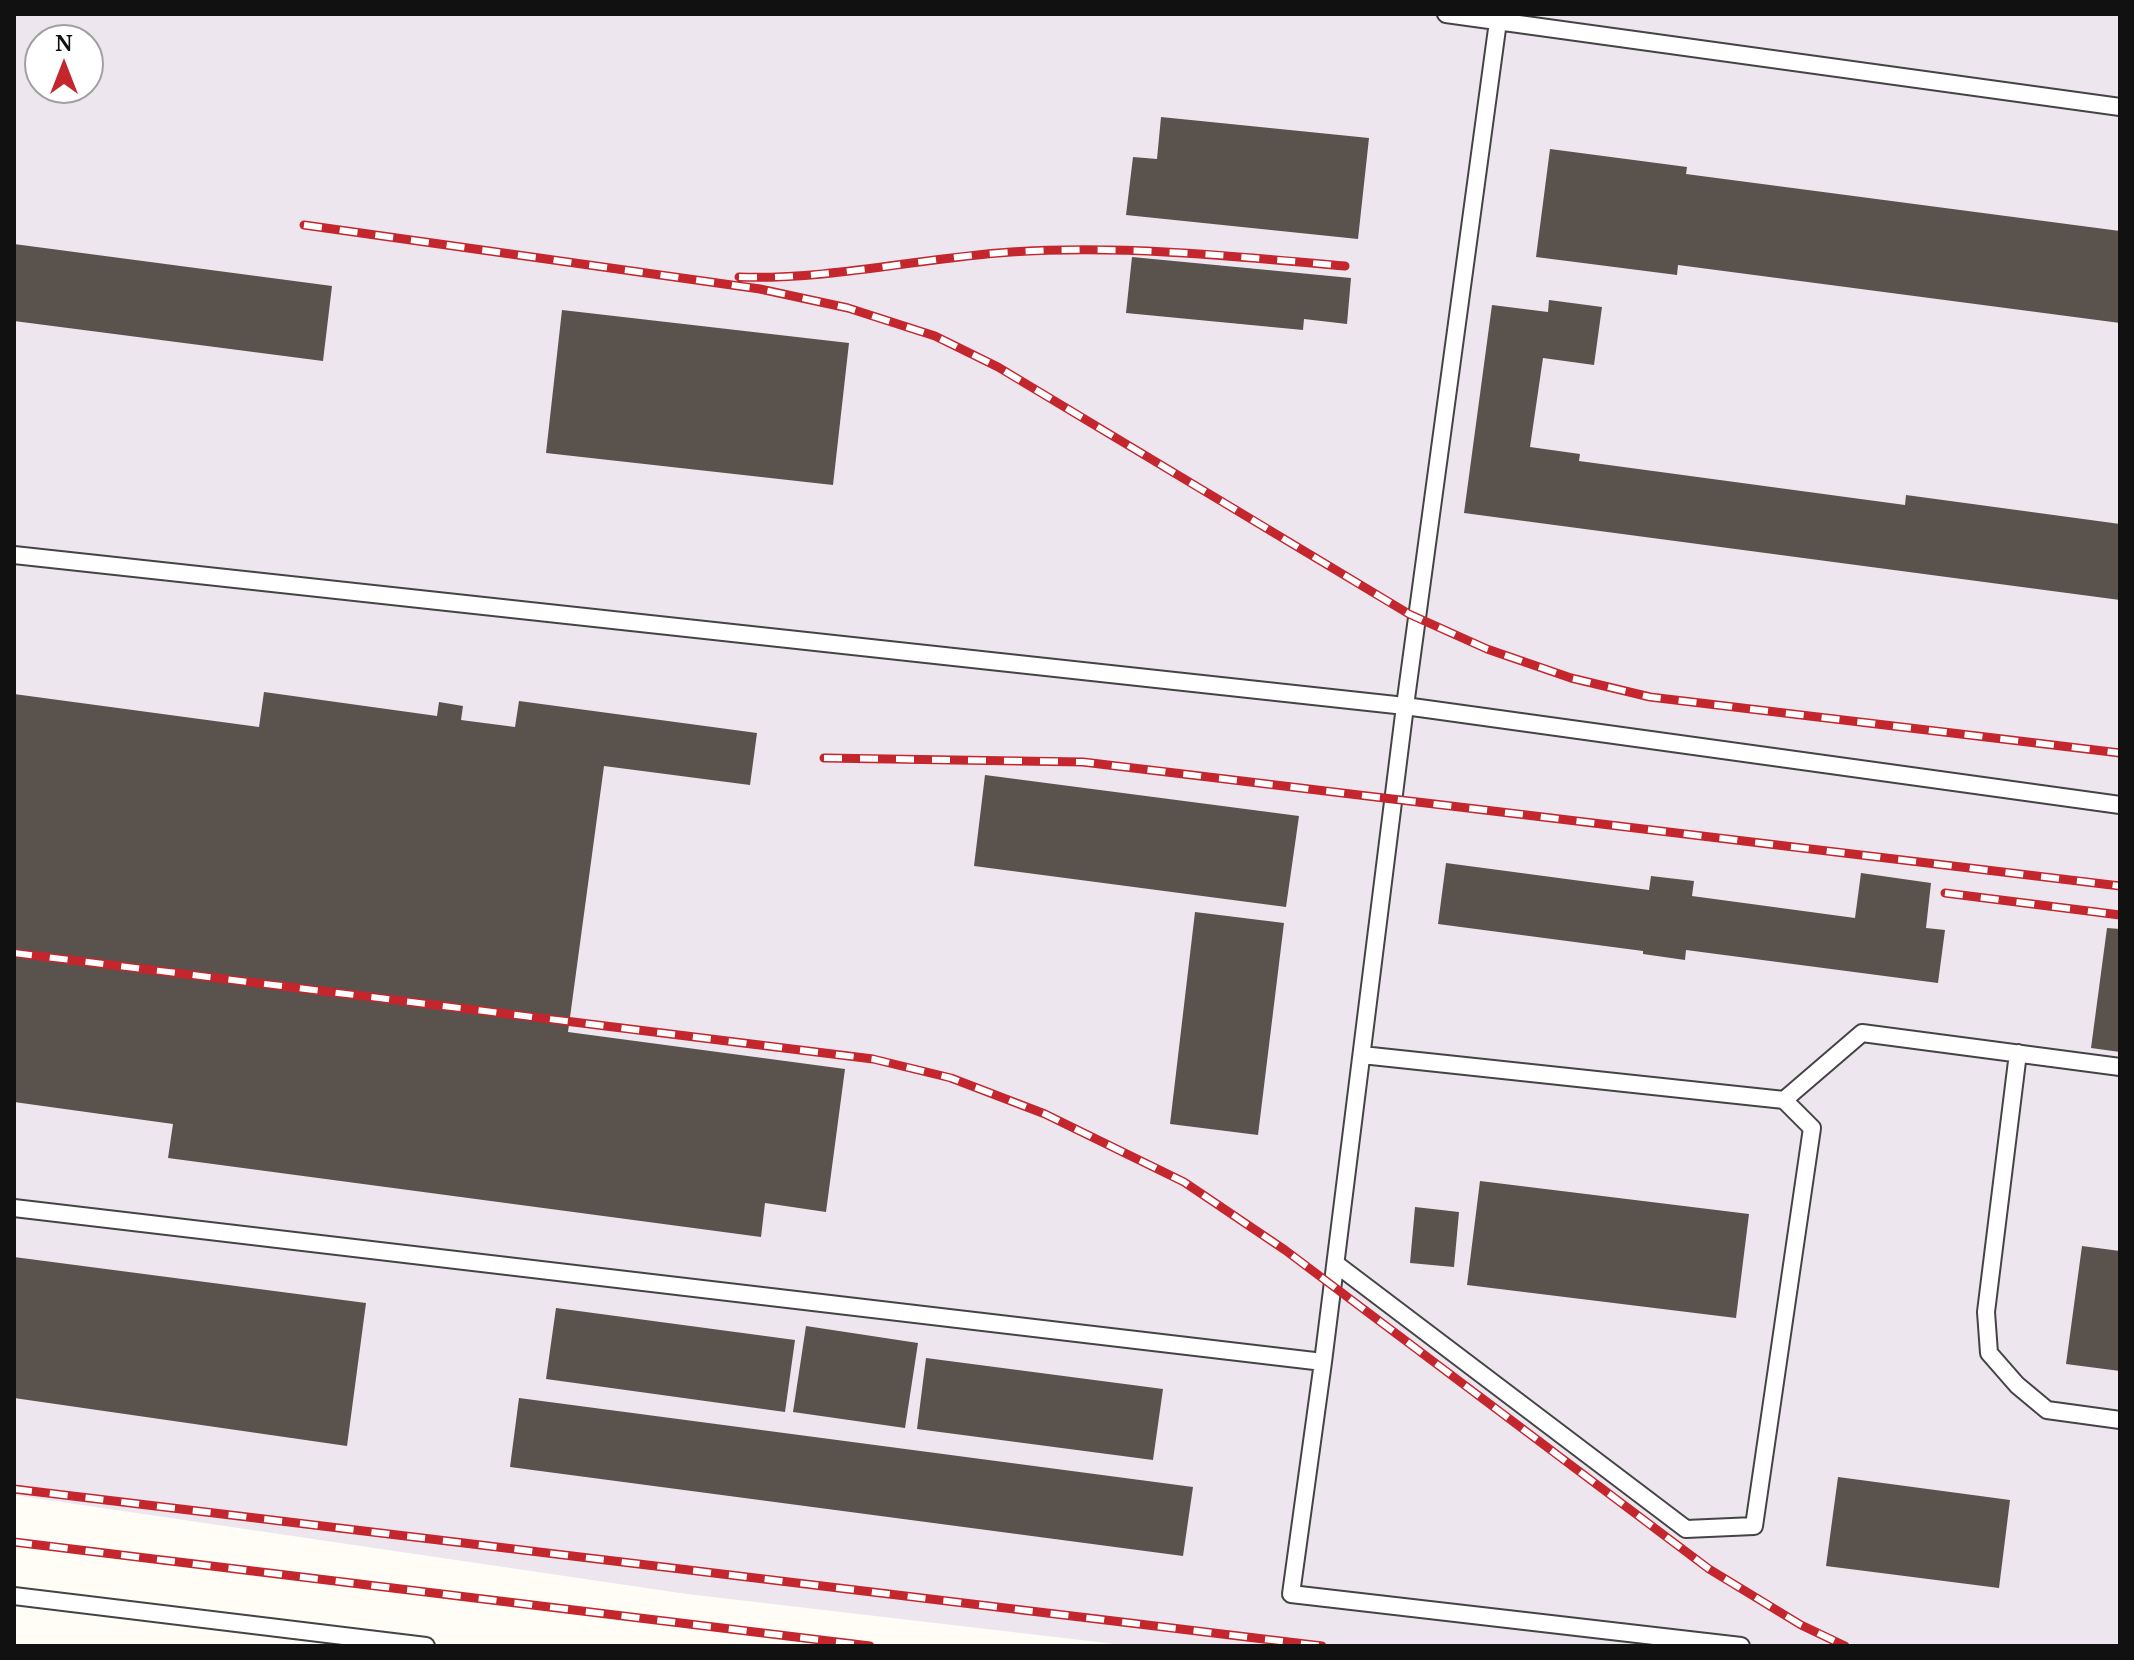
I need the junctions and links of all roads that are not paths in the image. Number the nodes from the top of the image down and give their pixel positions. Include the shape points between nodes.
1 (1446, 14) edge
2 (1498, 17) edge
3 (2120, 107) edge
4 (14, 555) edge
5 (1405, 706) junction
6 (2120, 805) edge
7 (2018, 1053) junction
8 (1362, 1055) junction
9 (2120, 1067) edge
10 (1784, 1100) junction
11 (14, 1208) edge
12 (1336, 1264) junction
13 (1323, 1362) junction
14 (2120, 1420) edge
15 (14, 1596) edge
16 (426, 1646) edge
17 (1741, 1646) edge

1 - 2 lane
2 - 3 lane
2 - 5 lane
4 - 5 lane
5 - 6 lane
5 - 8 lane
7 - 9 lane
7 - 10 lane via 1862,1033
7 - 14 lane via 1986,1312 1989,1353 2047,1410
8 - 10 lane
8 - 12 lane
10 - 12 lane via 1812,1128 1754,1526 1686,1529
11 - 13 lane
12 - 13 lane
13 - 17 lane via 1291,1594
15 - 16 lane

